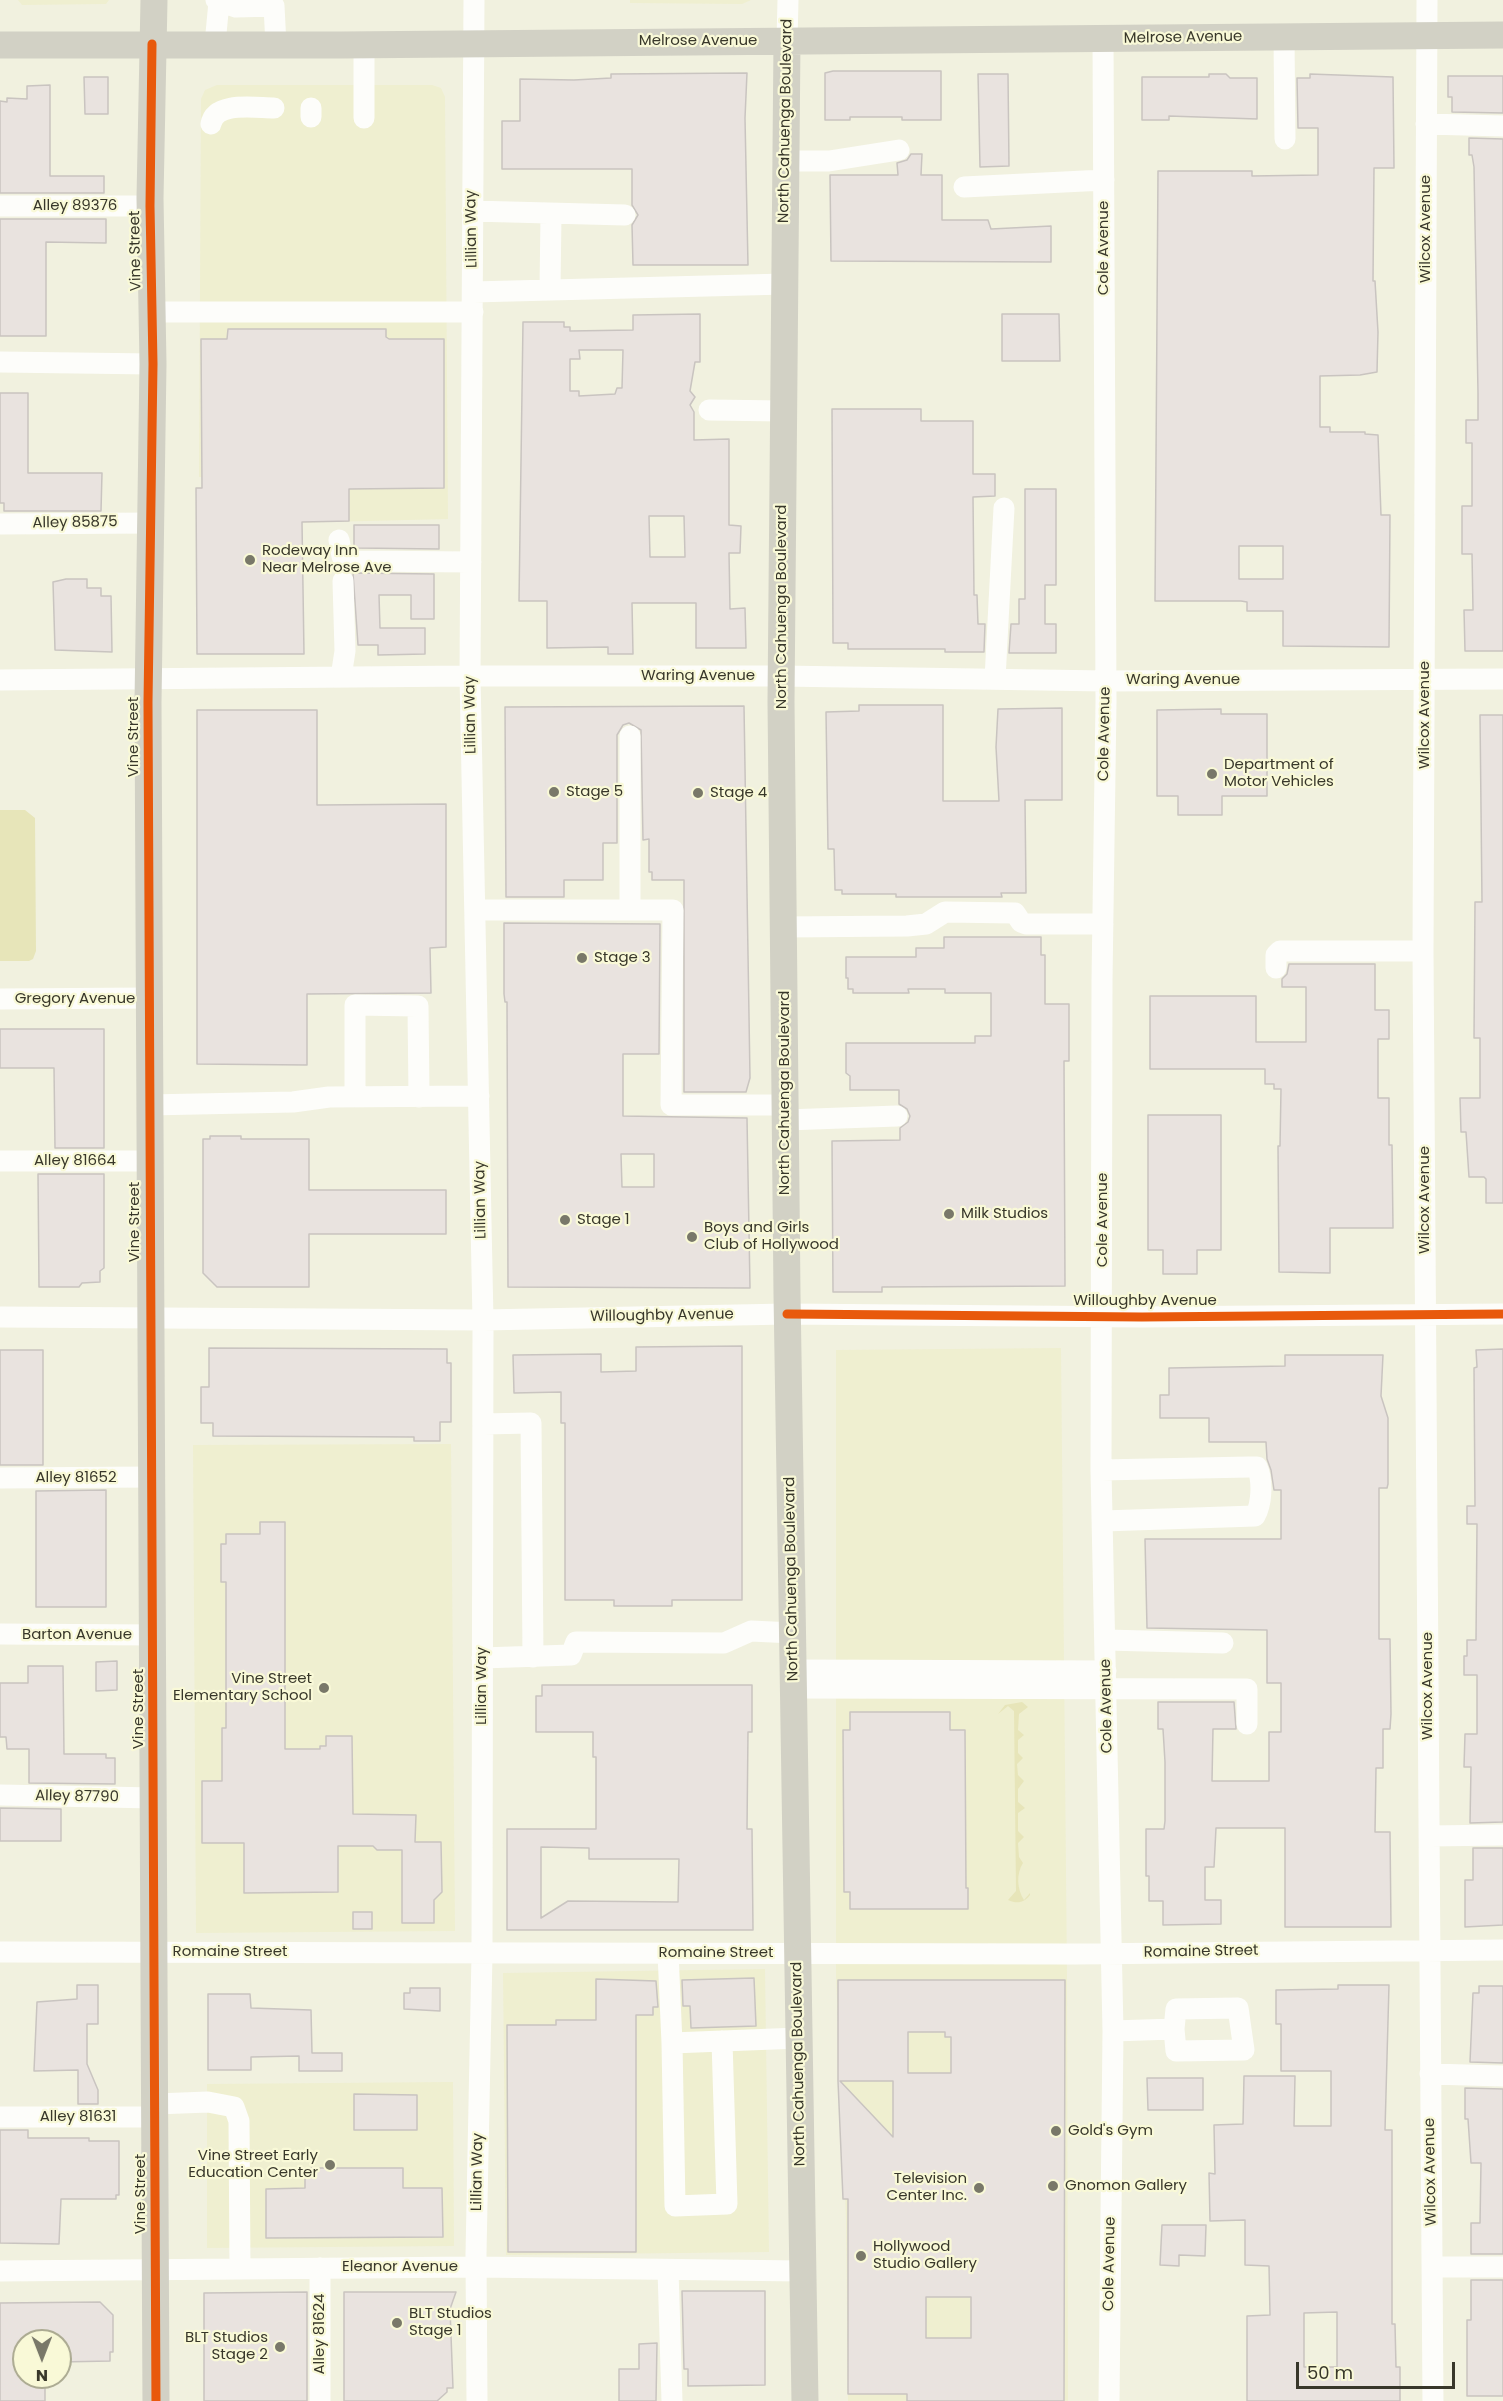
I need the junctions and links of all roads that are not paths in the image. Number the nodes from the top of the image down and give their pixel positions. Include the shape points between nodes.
1 (154, 0) edge
2 (474, 0) edge
3 (788, 0) edge
4 (1427, 0) edge
5 (217, 1) edge
6 (1503, 35) edge
7 (1426, 36) junction
8 (1284, 37) junction
9 (1103, 38) junction
10 (787, 41) junction
11 (473, 42) junction
12 (152, 44) junction
13 (215, 44) junction
14 (364, 44) junction
15 (0, 45) edge
16 (276, 45) junction
17 (266, 108) dead end
18 (365, 110) dead end
19 (211, 124) dead end
20 (1426, 124) junction
21 (1503, 126) edge
22 (1285, 139) dead end
23 (899, 150) dead end
24 (786, 161) junction
25 (1104, 180) junction
26 (964, 187) dead end
27 (0, 206) edge
28 (150, 206) junction
29 (472, 212) junction
30 (551, 214) junction
31 (625, 215) dead end
32 (785, 284) junction
33 (550, 290) junction
34 (473, 302) junction
35 (152, 312) junction
36 (0, 362) edge
37 (153, 363) junction
38 (709, 410) dead end
39 (784, 411) junction
40 (1004, 508) dead end
41 (151, 523) junction
42 (0, 524) edge
43 (339, 540) dead end
44 (471, 562) junction
45 (343, 581) dead end
46 (470, 676) junction
47 (781, 676) junction
48 (341, 677) junction
49 (995, 679) junction
50 (1503, 679) edge
51 (0, 680) edge
52 (148, 680) junction
53 (1425, 680) junction
54 (1106, 681) junction
55 (630, 736) dead end
56 (475, 910) junction
57 (630, 910) junction
58 (1103, 924) junction
59 (784, 927) junction
60 (1423, 951) junction
61 (1276, 968) dead end
62 (149, 998) junction
63 (0, 999) edge
64 (479, 1096) junction
65 (355, 1097) junction
66 (419, 1097) junction
67 (149, 1105) junction
68 (785, 1112) junction
69 (897, 1116) dead end
70 (0, 1161) edge
71 (150, 1161) junction
72 (787, 1314) junction
73 (1426, 1314) junction
74 (1503, 1314) edge
75 (1103, 1316) junction
76 (0, 1317) edge
77 (150, 1318) junction
78 (483, 1320) junction
79 (483, 1424) junction
80 (1101, 1470) junction
81 (152, 1477) junction
82 (0, 1478) edge
83 (1103, 1521) junction
84 (793, 1633) junction
85 (0, 1634) edge
86 (153, 1635) junction
87 (1106, 1640) junction
88 (1223, 1643) dead end
89 (533, 1657) junction
90 (482, 1658) junction
91 (794, 1679) junction
92 (1107, 1681) junction
93 (1247, 1724) dead end
94 (0, 1795) edge
95 (155, 1798) junction
96 (1503, 1835) edge
97 (1429, 1836) junction
98 (1429, 1950) junction
99 (1503, 1950) edge
100 (0, 1952) edge
101 (156, 1952) junction
102 (668, 1953) junction
103 (1110, 1953) junction
104 (482, 1954) junction
105 (798, 1954) junction
106 (1174, 2029) dead end
107 (1113, 2031) junction
108 (799, 2038) junction
109 (722, 2042) junction
110 (672, 2043) junction
111 (1430, 2074) junction
112 (1503, 2076) edge
113 (156, 2111) junction
114 (0, 2117) edge
115 (476, 2267) junction
116 (1433, 2267) junction
117 (1503, 2267) edge
118 (320, 2268) junction
119 (156, 2269) junction
120 (240, 2269) junction
121 (668, 2270) junction
122 (0, 2271) edge
123 (801, 2271) junction
124 (156, 2401) edge
125 (320, 2401) edge
126 (477, 2401) edge
127 (672, 2401) edge
128 (805, 2401) edge
129 (1109, 2401) edge
130 (1433, 2401) edge

1 - 12 main road, Vine Street
2 - 11 street, Lillian Way
3 - 10 street, North Cahuenga Boulevard
4 - 7 street, Wilcox Avenue
5 - 13 street
5 - 16 street via 236,7 273,6
6 - 7 main road, Melrose Avenue
7 - 8 main road, Melrose Avenue
7 - 20 street, Wilcox Avenue
8 - 9 main road, Melrose Avenue
8 - 22 street
9 - 10 main road, Melrose Avenue
9 - 25 street, Cole Avenue
10 - 11 main road, Melrose Avenue
10 - 24 main road, North Cahuenga Boulevard
11 - 14 main road, Melrose Avenue
11 - 29 street, Lillian Way
12 - 13 main road, Melrose Avenue
12 - 15 main road, Melrose Avenue
12 - 28 main road, Vine Street
13 - 16 main road, Melrose Avenue
14 - 16 main road, Melrose Avenue
14 - 18 street
17 - 19 street via 221,110 212,117
20 - 21 street
20 - 53 street, Wilcox Avenue
23 - 24 street via 829,161
24 - 32 main road, North Cahuenga Boulevard
25 - 26 street
25 - 54 street, Cole Avenue
27 - 28 street, Alley 89376
28 - 35 main road, Vine Street
29 - 30 street
29 - 34 street, Lillian Way
30 - 31 street
30 - 33 street
32 - 33 street
32 - 39 main road, North Cahuenga Boulevard
33 - 34 street
34 - 35 street via 419,306 211,305
34 - 44 street, Lillian Way
35 - 37 main road, Vine Street
36 - 37 street
37 - 41 main road, Vine Street
38 - 39 street
39 - 47 main road, North Cahuenga Boulevard
40 - 49 street
41 - 42 street, Alley 85875
41 - 52 main road, Vine Street
43 - 44 street via 342,556 355,561
44 - 46 street, Lillian Way
45 - 48 street via 345,651
46 - 47 street, Waring Avenue
46 - 48 street, Waring Avenue
46 - 56 street, Lillian Way
47 - 49 street, Waring Avenue
47 - 59 main road, North Cahuenga Boulevard
48 - 52 street, Waring Avenue
49 - 54 street, Waring Avenue
50 - 53 street, Waring Avenue
51 - 52 street, Waring Avenue
52 - 62 main road, Vine Street
53 - 54 street, Waring Avenue
53 - 60 street, Wilcox Avenue
54 - 58 street, Cole Avenue
55 - 57 street
56 - 57 street
56 - 64 street, Lillian Way
57 - 68 street via 673,910 671,1105
58 - 59 street via 1026,924 1015,913 1004,911 945,912 926,924
58 - 75 street, Cole Avenue
59 - 68 main road, North Cahuenga Boulevard
60 - 61 street via 1280,951 1275,955
60 - 73 street, Wilcox Avenue
62 - 63 street, Gregory Avenue
62 - 67 main road, Vine Street
64 - 66 street
64 - 78 street, Lillian Way
65 - 66 street
65 - 66 street via 355,1005 418,1006
65 - 67 street
67 - 71 main road, Vine Street
68 - 69 street
68 - 72 main road, North Cahuenga Boulevard
70 - 71 street, Alley 81664
71 - 77 main road, Vine Street
72 - 75 street, Willoughby Avenue
72 - 78 street, Willoughby Avenue
72 - 84 main road, North Cahuenga Boulevard
73 - 74 street, Willoughby Avenue
73 - 75 street, Willoughby Avenue
73 - 97 street, Wilcox Avenue
75 - 80 street, Cole Avenue
76 - 77 street, Willoughby Avenue
77 - 78 street, Willoughby Avenue
77 - 81 main road, Vine Street
78 - 79 street, Lillian Way
79 - 89 street via 531,1423
79 - 90 street, Lillian Way
80 - 83 street, Cole Avenue
80 - 83 street via 1257,1467 1261,1475 1255,1516
81 - 82 street, Alley 81652
81 - 86 main road, Vine Street
83 - 87 street, Cole Avenue
84 - 89 street via 751,1631 724,1643 576,1642 571,1654
84 - 91 main road, North Cahuenga Boulevard
85 - 86 street, Barton Avenue
86 - 95 main road, Vine Street
87 - 88 street
87 - 92 street, Cole Avenue
89 - 90 street
90 - 104 street, Lillian Way
91 - 92 street
91 - 105 main road, North Cahuenga Boulevard
92 - 93 street via 1247,1689
92 - 103 street, Cole Avenue
94 - 95 street, Alley 87790
95 - 101 main road, Vine Street
96 - 97 street
97 - 98 street, Wilcox Avenue
98 - 99 street, Romaine Street
98 - 103 street, Romaine Street
98 - 111 street, Wilcox Avenue
100 - 101 street, Romaine Street
101 - 104 street, Romaine Street
101 - 113 main road, Vine Street
102 - 104 street, Romaine Street
102 - 105 street, Romaine Street
102 - 110 street
103 - 105 street, Romaine Street
103 - 107 street, Cole Avenue
104 - 115 street, Lillian Way
105 - 108 main road, North Cahuenga Boulevard
106 - 107 street
107 - 129 street, Cole Avenue
108 - 109 street
108 - 123 main road, North Cahuenga Boulevard
109 - 110 street
109 - 110 street via 727,2204 675,2206
111 - 112 street
111 - 116 street, Wilcox Avenue
113 - 114 street, Alley 81631
113 - 119 main road, Vine Street
113 - 120 street, Alley 81631 via 208,2102 234,2108 239,2121
115 - 118 street, Eleanor Avenue
115 - 121 street, Eleanor Avenue
115 - 126 street, Lillian Way
116 - 117 street
116 - 130 street, Wilcox Avenue
118 - 120 street, Eleanor Avenue
118 - 125 street, Alley 81624
119 - 120 street, Eleanor Avenue
119 - 122 street, Eleanor Avenue
119 - 124 main road, Vine Street
121 - 123 street, Eleanor Avenue
121 - 127 street
123 - 128 main road, North Cahuenga Boulevard

